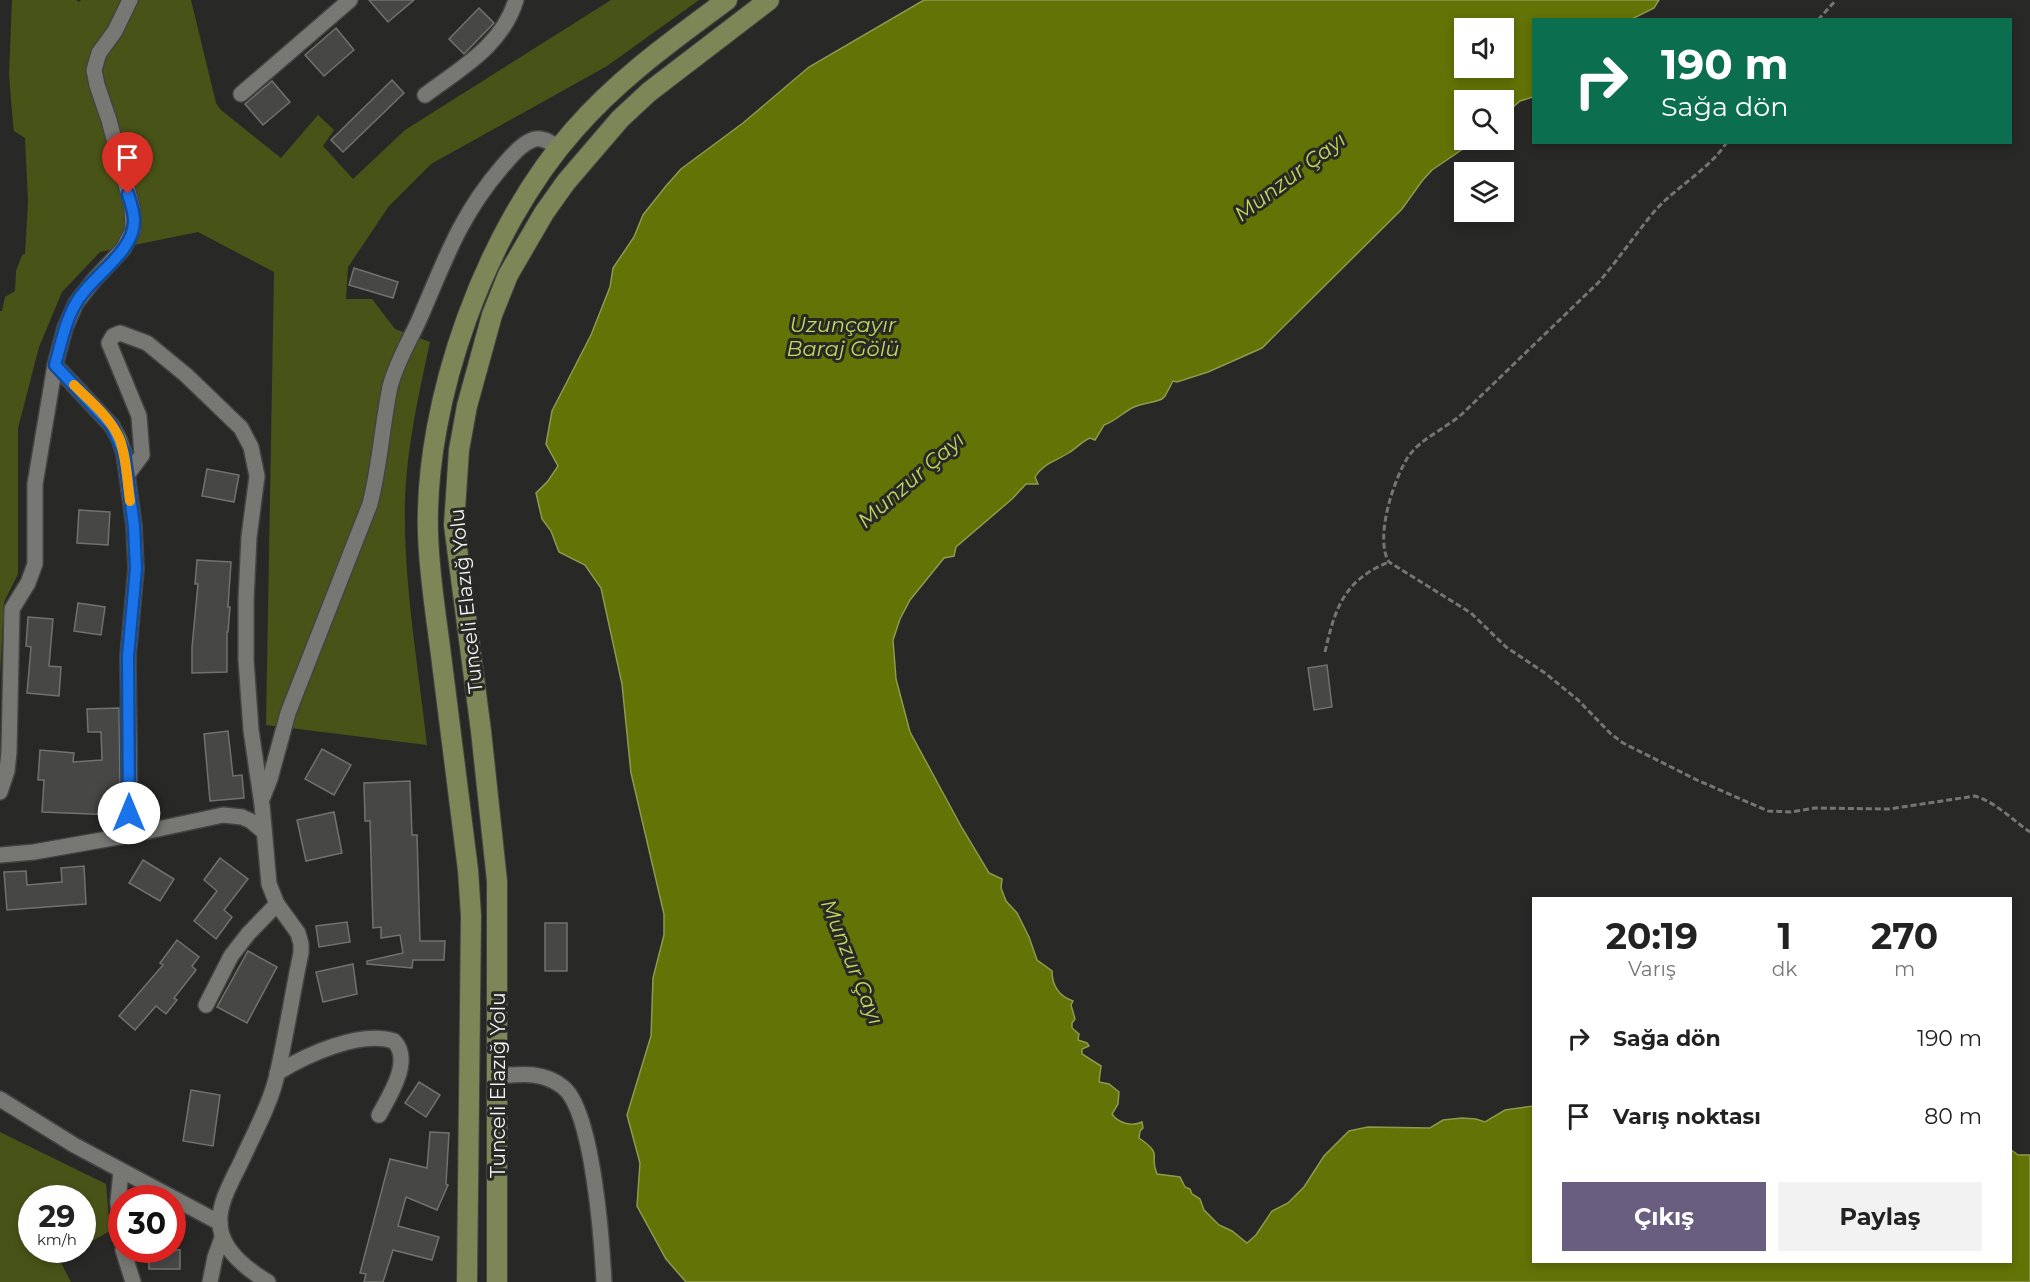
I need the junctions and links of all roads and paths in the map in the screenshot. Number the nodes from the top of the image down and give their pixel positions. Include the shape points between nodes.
1 (130, 0) edge
2 (350, 0) edge
3 (516, 0) edge
4 (727, 0) edge
5 (769, 0) edge
6 (1836, 0) edge
7 (1820, 18) edge
8 (241, 94) dead end
9 (425, 95) dead end
10 (1726, 144) edge
11 (560, 148) junction
12 (55, 365) junction
13 (127, 475) junction
14 (1389, 562) junction
15 (1325, 652) dead end
16 (0, 792) edge
17 (261, 800) junction
18 (264, 832) junction
19 (2030, 832) edge
20 (130, 835) junction
21 (0, 855) edge
22 (277, 904) junction
23 (206, 1005) dead end
24 (277, 1073) junction
25 (497, 1076) junction
26 (0, 1099) edge
27 (379, 1115) dead end
28 (121, 1171) junction
29 (120, 1185) edge
30 (221, 1230) junction
31 (127, 1263) edge
32 (133, 1282) edge
33 (210, 1282) edge
34 (268, 1282) edge
35 (467, 1282) edge
36 (497, 1282) edge
37 (604, 1282) edge

1 - 12 street via 94,69 132,207 133,230 123,249 76,303
2 - 8 street
3 - 9 street via 512,14 488,48
4 - 11 main road, Tunceli Elazığ Yolu via 606,96
5 - 25 main road, Tunceli Elazığ Yolu via 649,92 620,119 566,182 508,276 476,368 459,450 454,525 498,881
6 - 7 path
10 - 14 path via 1653,213 1598,283 1460,415 1409,456 1397,476 1387,513 1384,537
11 - 17 street via 543,138 512,154 469,210 442,262 395,370 370,504 288,713
11 - 35 main road, Tunceli Elazığ Yolu via 522,203 483,275 450,374 429,489 431,572 471,916
12 - 13 street via 112,426 124,453
12 - 16 street via 35,484 35,564 12,609 8,771
13 - 17 street via 142,455 139,416 110,344 113,336 120,333 147,343 186,375 241,428 251,447 257,477 248,562 246,660
13 - 20 street via 136,569 128,656
14 - 15 path via 1361,577 1347,591 1336,612
14 - 19 path via 1472,613 1506,647 1578,700 1623,743 1754,805 1778,813 1815,808 1889,809 1975,796 1988,800
17 - 18 street
18 - 20 street via 242,817 223,815
18 - 22 street via 269,884
20 - 21 street
22 - 23 street via 231,956
22 - 24 street via 296,929 301,944
24 - 27 street via 300,1059 341,1044 394,1041 400,1051 399,1071
24 - 30 street via 222,1206
25 - 36 main road, Tunceli Elazığ Yolu
25 - 37 street via 541,1076 565,1088 573,1098 589,1148
26 - 28 street
28 - 29 street
28 - 30 street
30 - 33 street
30 - 34 street via 244,1264
31 - 32 street

